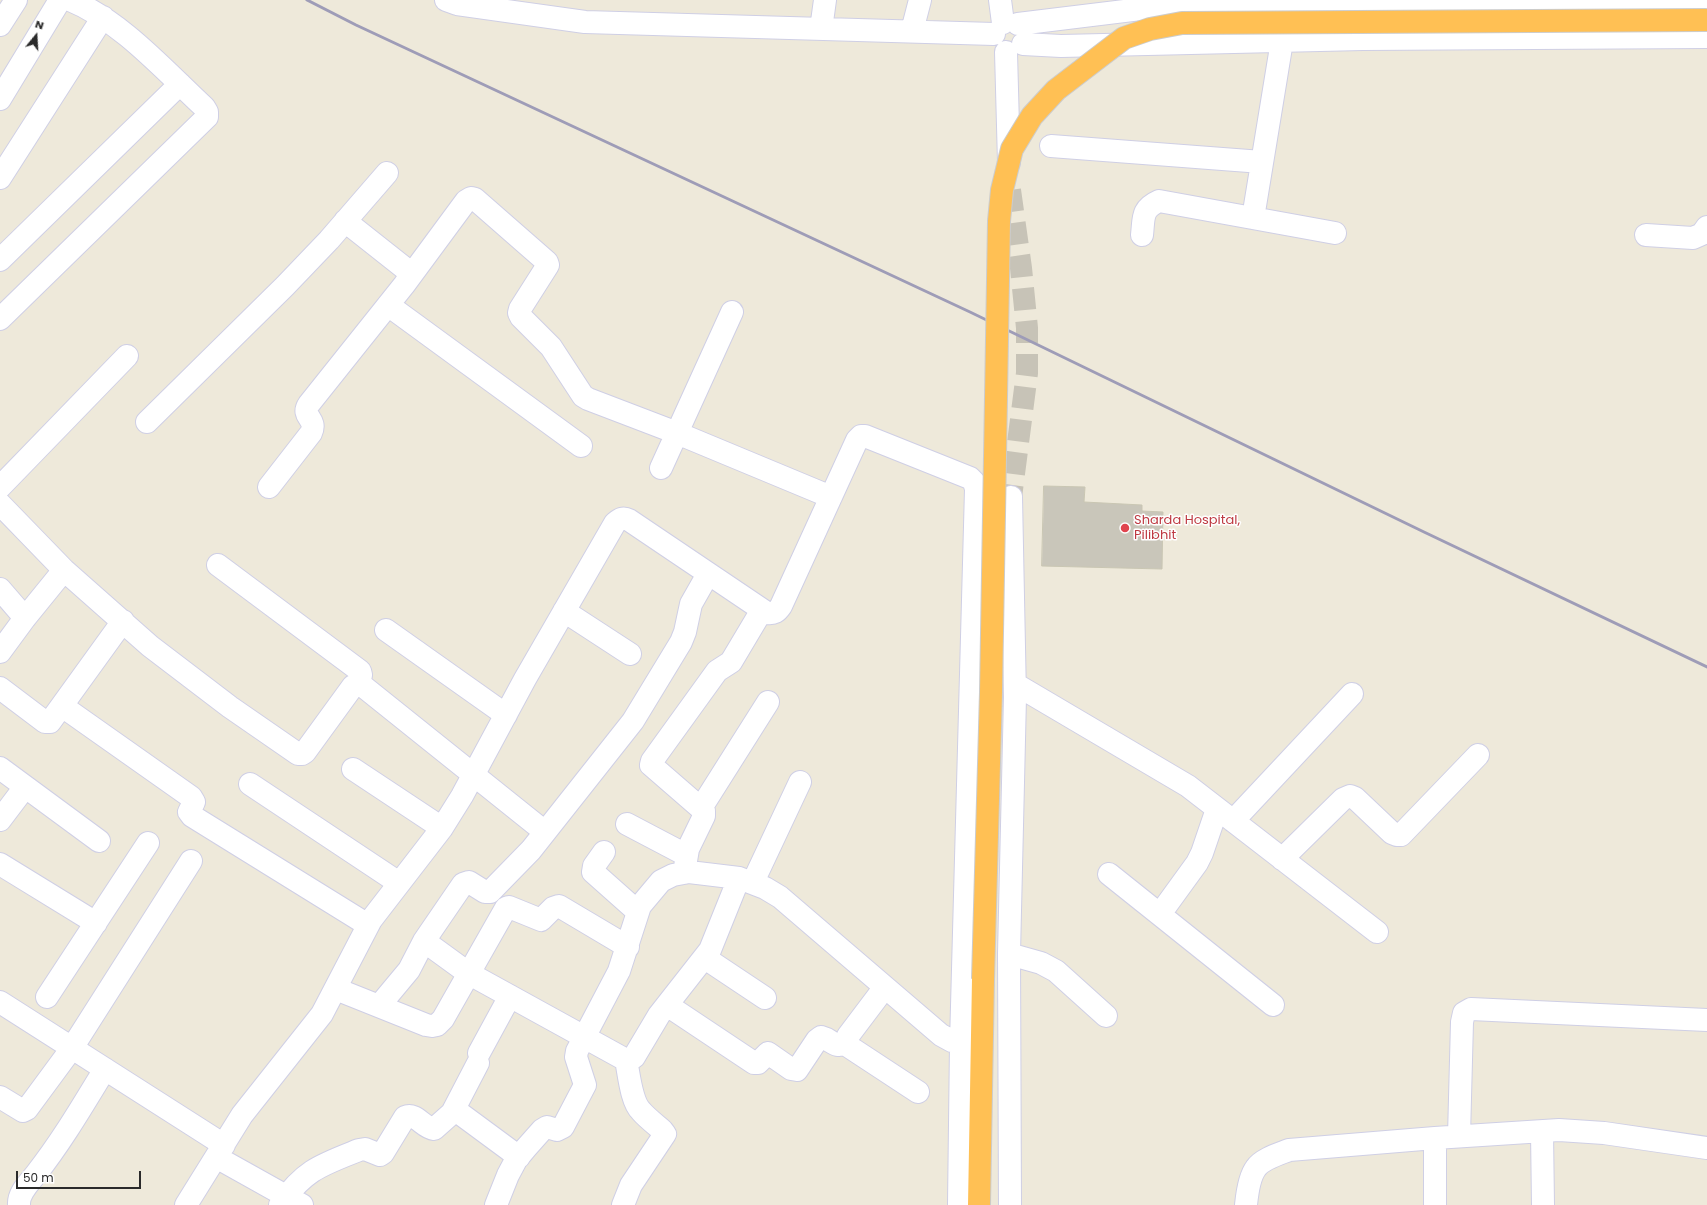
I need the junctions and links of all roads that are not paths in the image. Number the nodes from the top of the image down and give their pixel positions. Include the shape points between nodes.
1 (16, 0) edge
2 (60, 0) edge
3 (70, 0) edge
4 (446, 0) edge
5 (825, 0) edge
6 (920, 0) edge
7 (1000, 0) edge
8 (1707, 2) edge
9 (509, 6) edge
10 (104, 17) junction
11 (1707, 20) edge
12 (0, 25) edge
13 (821, 29) junction
14 (912, 31) junction
15 (1009, 35) junction
16 (1707, 37) edge
17 (1282, 41) junction
18 (180, 84) junction
19 (0, 99) edge
20 (1051, 146) dead end
21 (1262, 162) junction
22 (387, 173) dead end
23 (0, 178) edge
24 (1010, 190) tunnel mouth
25 (1253, 218) junction
26 (345, 221) junction
27 (1707, 227) edge
28 (1335, 233) dead end
29 (1142, 235) dead end
30 (1646, 235) dead end
31 (0, 260) edge
32 (412, 274) junction
33 (388, 305) junction
34 (732, 312) dead end
35 (0, 319) edge
36 (127, 356) dead end
37 (147, 422) dead end
38 (677, 433) junction
39 (581, 446) dead end
40 (661, 468) dead end
41 (0, 487) edge
42 (269, 487) dead end
43 (831, 497) junction
44 (1011, 497) tunnel mouth
45 (0, 504) edge
46 (218, 565) dead end
47 (64, 570) junction
48 (708, 574) junction
49 (0, 589) edge
50 (762, 610) junction
51 (564, 611) junction
52 (25, 618) junction
53 (122, 622) junction
54 (386, 630) dead end
55 (0, 652) edge
56 (630, 654) dead end
57 (359, 683) junction
58 (1015, 684) junction
59 (1352, 694) dead end
60 (3, 696) edge
61 (768, 702) dead end
62 (62, 706) junction
63 (506, 715) junction
64 (1478, 755) dead end
65 (0, 768) edge
66 (353, 769) dead end
67 (474, 774) junction
68 (800, 782) dead end
69 (250, 784) dead end
70 (25, 787) junction
71 (701, 808) junction
72 (1225, 815) junction
73 (0, 820) edge
74 (627, 824) dead end
75 (442, 828) junction
76 (545, 832) junction
77 (100, 840) dead end
78 (148, 843) dead end
79 (604, 852) dead end
80 (1282, 859) junction
81 (191, 861) dead end
82 (0, 864) edge
83 (685, 864) junction
84 (1109, 874) dead end
85 (746, 880) junction
86 (399, 883) junction
87 (638, 912) junction
88 (1160, 914) junction
89 (96, 923) junction
90 (368, 925) junction
91 (1377, 932) dead end
92 (424, 941) junction
93 (628, 947) junction
94 (1009, 954) junction
95 (705, 958) junction
96 (468, 973) junction
97 (885, 987) junction
98 (336, 989) junction
99 (48, 996) dead end
100 (510, 996) junction
101 (765, 998) dead end
102 (0, 1002) edge
103 (667, 1005) junction
104 (1273, 1005) dead end
105 (379, 1006) junction
106 (1106, 1016) dead end
107 (1707, 1020) edge
108 (584, 1036) junction
109 (847, 1043) junction
110 (962, 1043) junction
111 (72, 1048) junction
112 (626, 1060) junction
113 (105, 1069) junction
114 (918, 1092) dead end
115 (0, 1097) edge
116 (452, 1113) junction
117 (1542, 1132) junction
118 (1459, 1136) junction
119 (1435, 1138) junction
120 (1707, 1148) edge
121 (220, 1151) junction
122 (519, 1157) junction
123 (289, 1202) edge
124 (19, 1205) edge
125 (186, 1205) edge
126 (496, 1205) edge
127 (623, 1205) edge
128 (959, 1205) edge
129 (979, 1205) edge
130 (1010, 1205) edge
131 (1246, 1205) edge
132 (1434, 1205) edge
133 (1543, 1205) edge

1 - 12 street
2 - 19 street
3 - 10 street
4 - 9 street via 457,4
5 - 13 street
6 - 14 street
7 - 15 street
8 - 15 street via 1165,6
9 - 13 street via 585,22
10 - 18 street
10 - 23 street
11 - 129 highway, bridge via 1182,23 1150,29 1124,38 1056,90 1032,116 1012,149 1002,190 999,221
13 - 14 street
14 - 15 street
15 - 17 street via 1061,46
15 - 24 street
16 - 17 street
17 - 21 street
18 - 31 street
18 - 35 street via 204,107 207,117
20 - 21 street
21 - 25 street
22 - 26 street
25 - 28 street
25 - 29 street via 1159,201 1150,205 1145,212
26 - 32 street
26 - 37 street via 285,286
27 - 30 street via 1702,234 1693,238
32 - 33 street
32 - 38 street via 466,201 475,199 547,262 548,265 519,313 551,347 583,396
33 - 39 street
33 - 42 street via 306,409 314,428
34 - 38 street
36 - 41 street
38 - 40 street
38 - 43 street
43 - 50 street via 777,612 767,613
43 - 110 street via 861,436 970,478 976,489
44 - 58 street
45 - 47 street
46 - 57 street via 360,671
47 - 52 street
47 - 53 street
48 - 50 street
48 - 51 street via 624,518 615,524
48 - 76 street via 691,604 686,632 681,642 632,721
49 - 52 street
50 - 71 street via 731,662 717,671 652,761 651,765
51 - 56 street
51 - 63 street
52 - 55 street
53 - 57 street via 230,707 298,754 305,752 353,686
53 - 62 street
54 - 63 street
57 - 67 street
58 - 72 street via 1172,776
58 - 94 street
59 - 72 street
60 - 62 street via 45,722 50,722
61 - 71 street
62 - 90 street via 191,797 194,802 189,812 192,816
63 - 67 street
64 - 80 street via 1401,835 1392,833 1350,796 1343,798
65 - 70 street
66 - 75 street
67 - 75 street
67 - 76 street
68 - 85 street
69 - 86 street
70 - 73 street
70 - 77 street
71 - 83 street via 704,816
72 - 80 street
72 - 88 street via 1197,863
74 - 83 street
75 - 86 street
76 - 92 street via 523,859 490,892 485,892 469,882 463,884
78 - 89 street
79 - 87 street via 594,866 593,872
80 - 91 street
81 - 111 street
82 - 89 street
83 - 85 street via 689,872
83 - 87 street via 673,875 661,881
84 - 88 street
85 - 95 street
85 - 97 street via 780,897
86 - 90 street
87 - 93 street
88 - 104 street
89 - 99 street
90 - 98 street
92 - 96 street
92 - 105 street via 409,970
93 - 96 street via 559,906 553,908 541,920 509,907 506,908
93 - 108 street via 619,971
94 - 106 street via 1041,963 1056,971
94 - 130 street
95 - 101 street
95 - 103 street
96 - 100 street
96 - 105 street via 444,1018 437,1025 426,1025
97 - 109 street via 848,1036
97 - 110 street via 946,1038
98 - 105 street
98 - 121 street via 315,1025 242,1115
100 - 108 street
100 - 116 street
102 - 111 street
103 - 109 street via 754,1063 758,1063 768,1053 791,1069 797,1070 821,1037 841,1046
103 - 112 street via 634,1057
107 - 118 street via 1471,1009 1464,1013 1462,1022
108 - 112 street
108 - 122 street via 576,1057 585,1085 567,1121 561,1130 547,1127 542,1130
109 - 114 street via 852,1049
110 - 128 street
111 - 113 street
111 - 115 street via 27,1109 23,1111
112 - 127 street via 634,1097 640,1111 665,1134 631,1185
113 - 121 street
113 - 124 street via 50,1156 22,1192 18,1200
116 - 122 street via 458,1112
116 - 123 street via 434,1129 428,1128 412,1116 406,1117 383,1153 380,1155 359,1150 321,1166 303,1177
117 - 118 street
117 - 120 street via 1596,1132
117 - 133 street
118 - 119 street
119 - 131 street via 1289,1150 1272,1156 1256,1168 1247,1191
119 - 132 street
121 - 123 street
121 - 125 street
122 - 126 street via 508,1175

